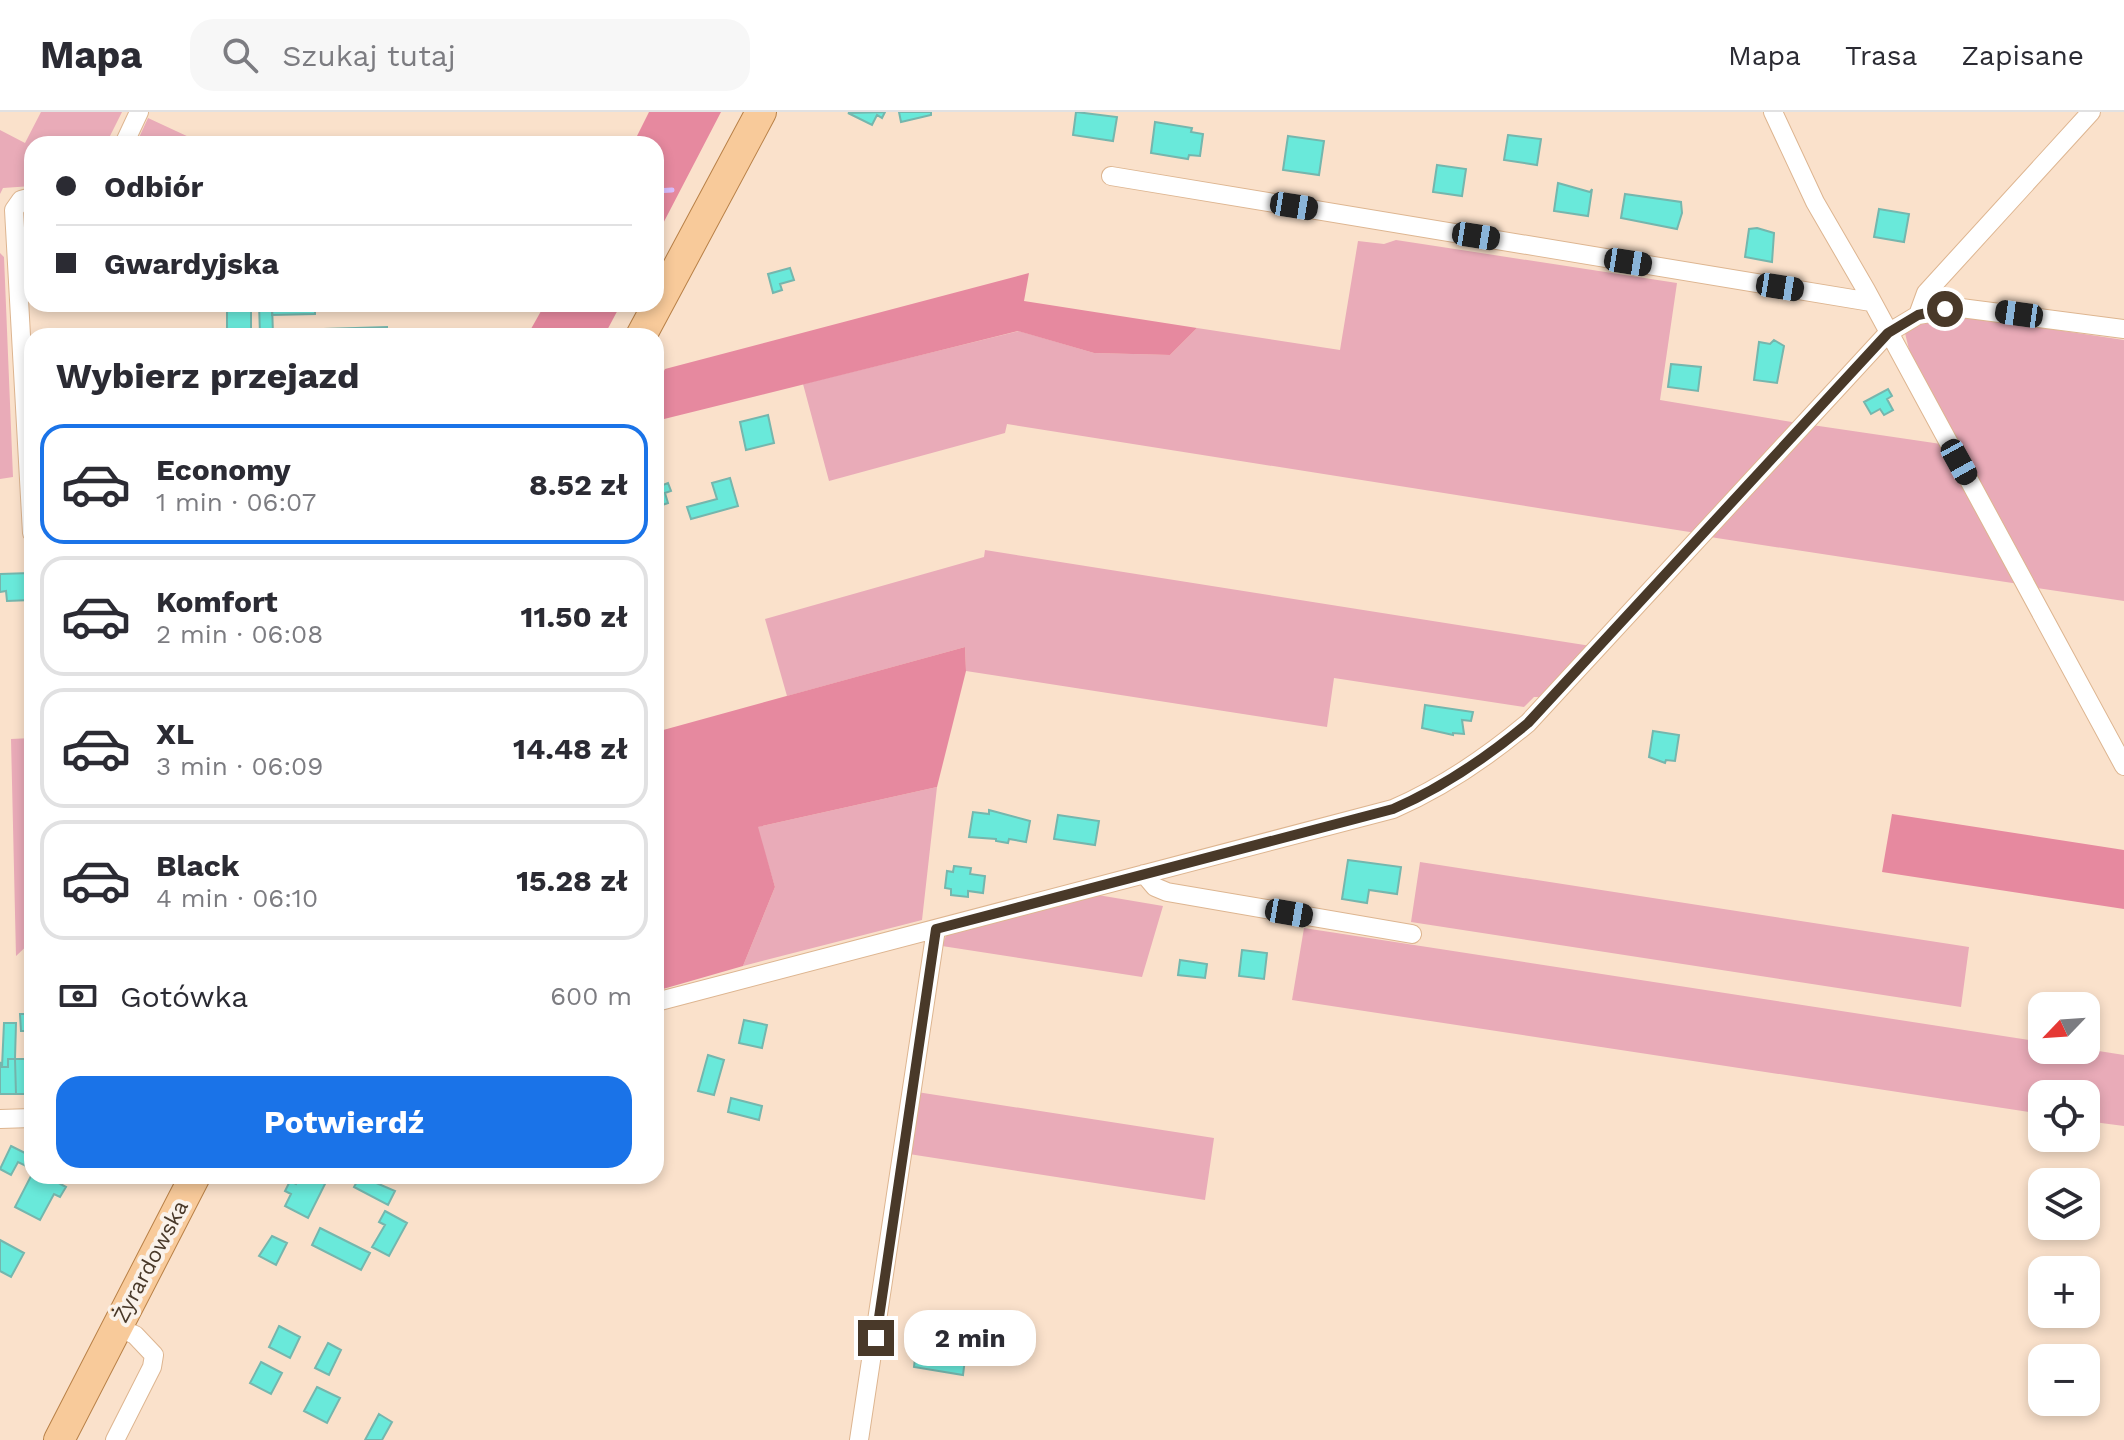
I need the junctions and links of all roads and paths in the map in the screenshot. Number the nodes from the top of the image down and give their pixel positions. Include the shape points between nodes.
1 (139, 112) edge
2 (761, 112) edge
3 (1773, 112) edge
4 (2091, 112) edge
5 (128, 136) edge
6 (1111, 176) dead end
7 (24, 199) edge
8 (664, 293) edge
9 (1871, 302) junction
10 (1918, 315) junction
11 (2124, 329) edge
12 (1888, 333) junction
13 (24, 389) edge
14 (2124, 766) edge
15 (1144, 874) junction
16 (936, 929) junction
17 (1412, 934) dead end
18 (664, 1000) edge
19 (24, 1118) edge
20 (0, 1119) edge
21 (191, 1184) edge
22 (110, 1336) junction
23 (40, 1440) edge
24 (59, 1440) edge
25 (115, 1440) edge
26 (859, 1440) edge

1 - 5 street
2 - 8 main road
3 - 9 street
4 - 10 street via 1926,293
6 - 9 street
7 - 13 street via 14,210
9 - 12 street
10 - 11 street via 1983,309
10 - 12 street
12 - 14 street
12 - 15 street via 1528,723 1485,758 1393,809
15 - 16 street
15 - 17 street via 1167,892
16 - 18 street
16 - 26 street
19 - 20 street
21 - 22 main road, Żyrardowska
22 - 23 main road, Żyrardowska
22 - 24 main road, Żyrardowska
22 - 25 street via 135,1335 154,1355

